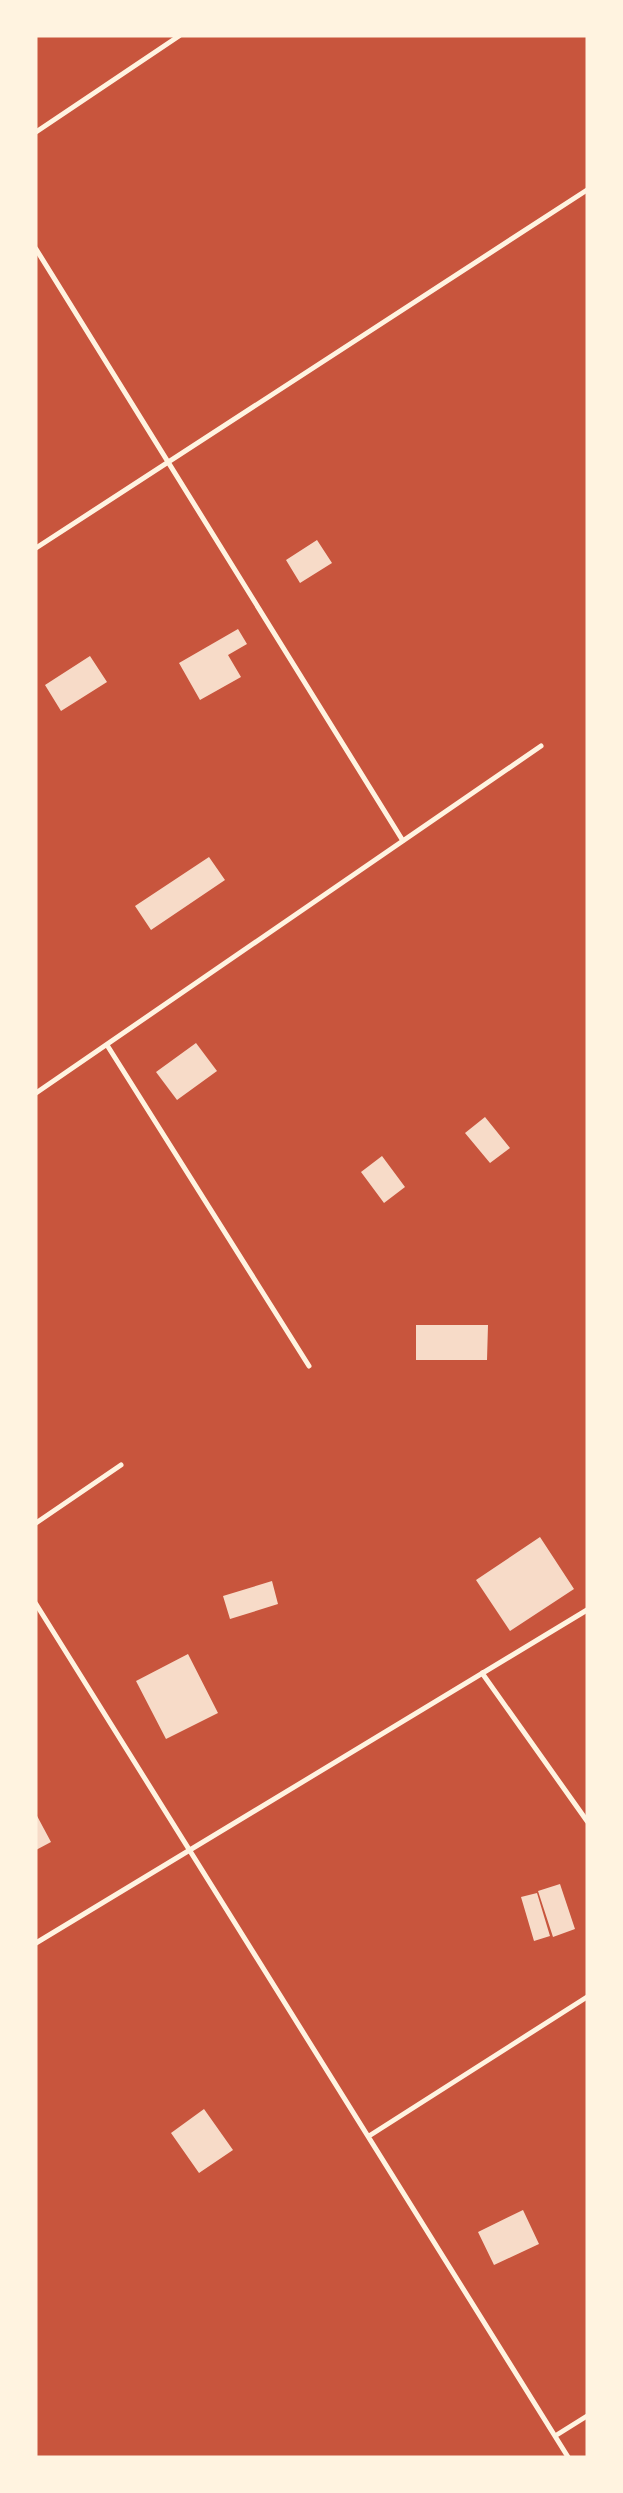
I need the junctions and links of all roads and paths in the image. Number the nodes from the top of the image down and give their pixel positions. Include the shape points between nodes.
1 (178, 36) edge
2 (36, 132) edge
3 (587, 190) edge
4 (36, 249) edge
5 (168, 462) junction
6 (36, 548) edge
7 (541, 746) dead end
8 (403, 841) junction
9 (107, 1045) junction
10 (36, 1093) edge
11 (309, 1366) dead end
12 (121, 1465) dead end
13 (36, 1523) edge
14 (36, 1604) edge
15 (587, 1610) edge
16 (482, 1673) junction
17 (587, 1821) edge
18 (190, 1850) junction
19 (36, 1943) edge
20 (587, 1997) edge
21 (369, 2136) junction
22 (587, 2416) edge
23 (555, 2436) junction
24 (568, 2457) edge

1 - 2 street
3 - 5 street
4 - 5 street
5 - 6 street
5 - 8 street
7 - 8 street
8 - 9 street
9 - 10 street
9 - 11 street
12 - 13 street
14 - 18 street
15 - 16 street
16 - 17 street
16 - 18 street
18 - 19 street
18 - 21 street
20 - 21 street
21 - 23 street
22 - 23 street
23 - 24 street

